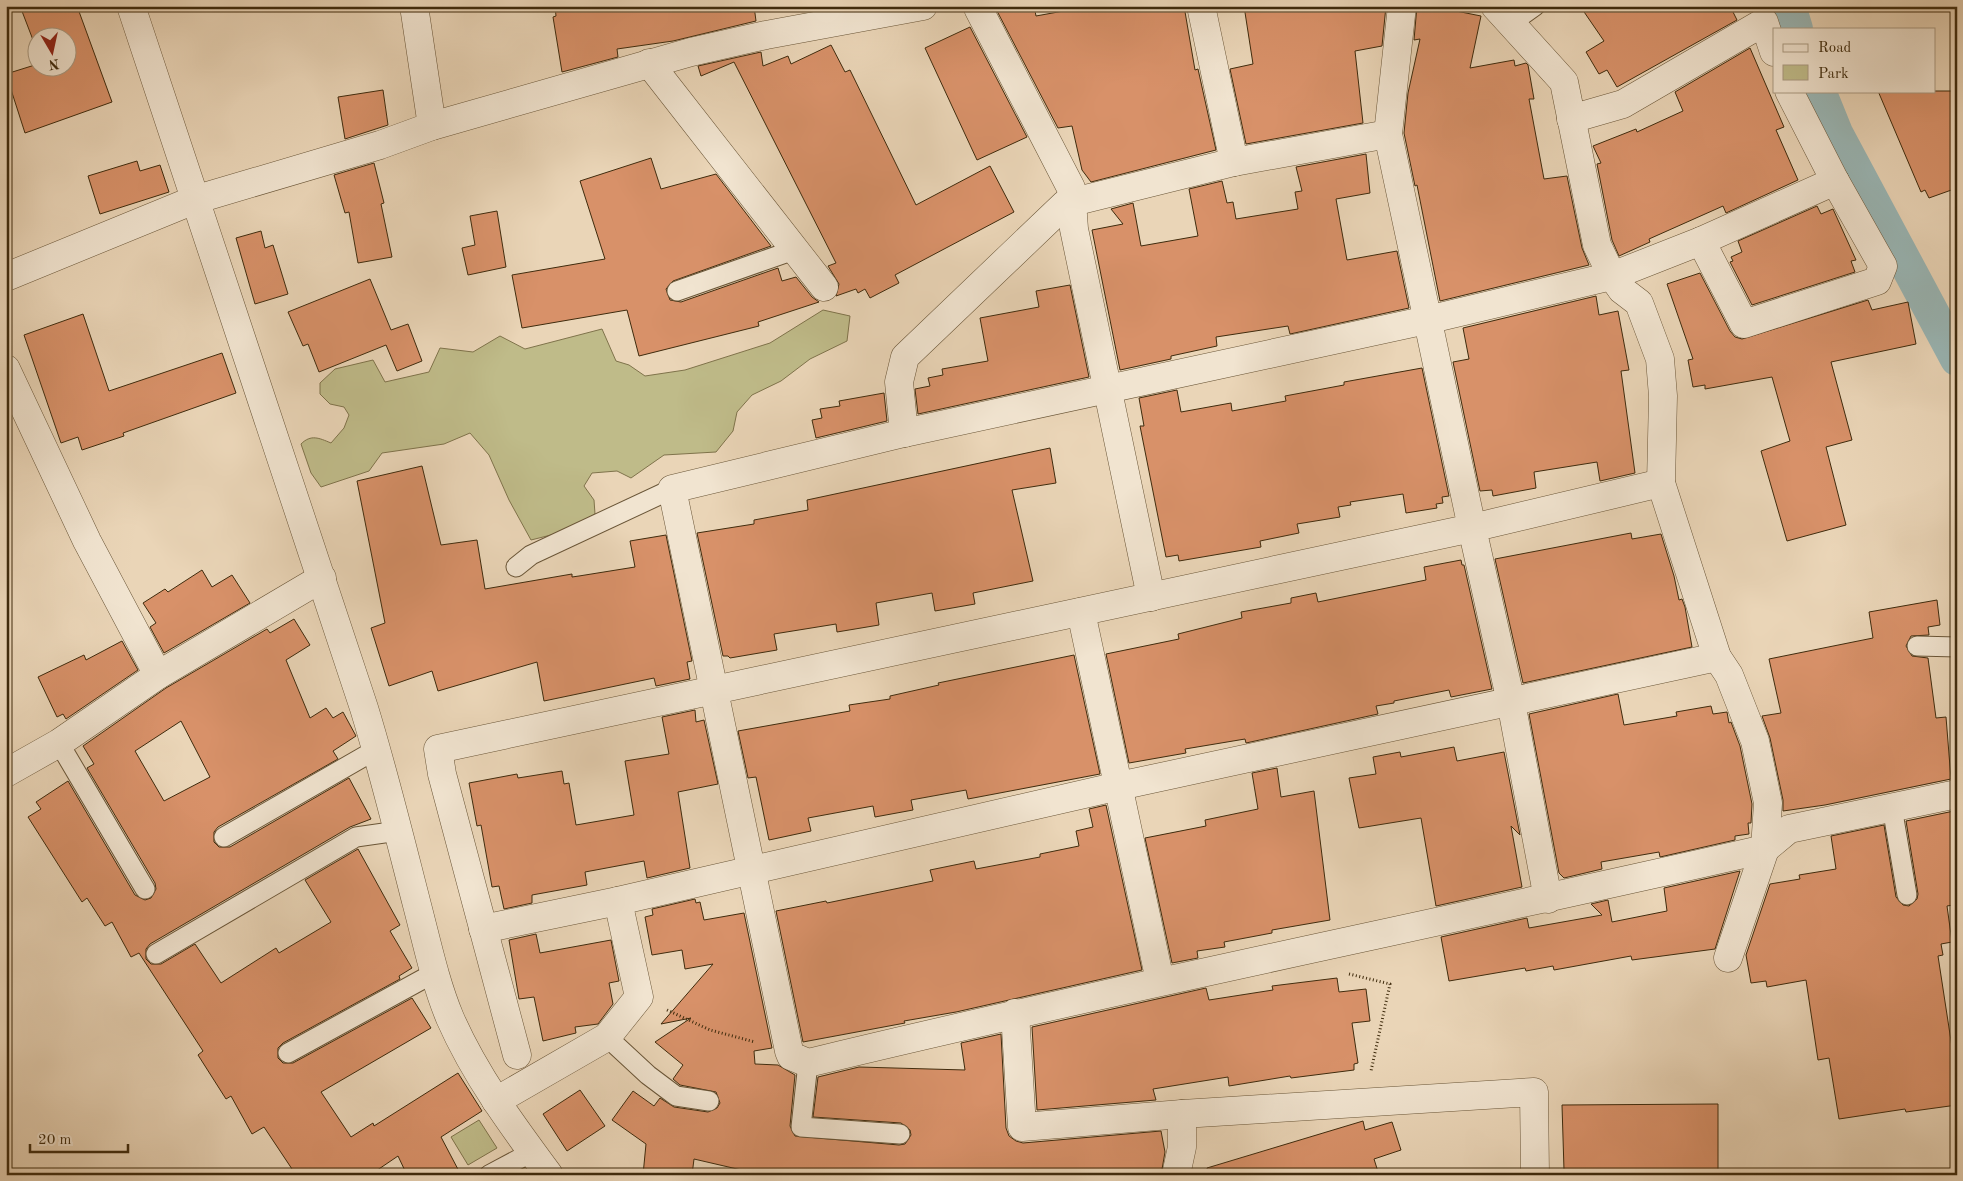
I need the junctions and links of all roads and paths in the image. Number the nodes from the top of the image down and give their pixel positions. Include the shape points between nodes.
1 (131, 6) edge
2 (414, 6) edge
3 (923, 6) edge
4 (1201, 6) edge
5 (1402, 6) edge
6 (1534, 6) edge
7 (978, 8) dead end
8 (1503, 15) edge
9 (1773, 49) edge
10 (649, 63) junction
11 (1790, 92) edge
12 (1571, 120) junction
13 (432, 126) junction
14 (1388, 134) junction
15 (1234, 162) junction
16 (1835, 181) junction
17 (194, 200) junction
18 (1072, 202) junction
19 (1701, 241) junction
20 (794, 250) junction
21 (1612, 276) junction
22 (6, 277) edge
23 (824, 287) dead end
24 (677, 291) dead end
25 (1427, 320) junction
26 (6, 369) edge
27 (1108, 391) junction
28 (904, 433) junction
29 (1661, 483) junction
30 (672, 489) junction
31 (1472, 528) junction
32 (516, 567) dead end
33 (322, 578) junction
34 (1151, 598) junction
35 (1081, 612) junction
36 (1917, 646) dead end
37 (1957, 647) edge
38 (1716, 657) junction
39 (158, 675) junction
40 (716, 692) junction
41 (1511, 702) junction
42 (59, 743) junction
43 (377, 749) junction
44 (6, 773) edge
45 (1119, 786) junction
46 (1957, 794) edge
47 (1892, 807) junction
48 (398, 831) junction
49 (224, 837) dead end
50 (1765, 849) junction
51 (750, 871) junction
52 (145, 890) dead end
53 (1907, 895) dead end
54 (1548, 899) junction
55 (618, 901) junction
56 (483, 929) junction
57 (156, 954) dead end
58 (1728, 958) dead end
59 (434, 973) junction
60 (1346, 973) dead end
61 (1160, 981) junction
62 (639, 997) junction
63 (1015, 1013) junction
64 (607, 1037) junction
65 (288, 1053) dead end
66 (517, 1055) dead end
67 (799, 1057) junction
68 (496, 1101) junction
69 (710, 1101) dead end
70 (1364, 1101) junction
71 (1182, 1114) junction
72 (900, 1134) dead end
73 (532, 1152) junction
74 (489, 1175) edge
75 (549, 1175) edge
76 (1176, 1175) edge
77 (1535, 1175) edge

1 - 17 street
2 - 13 street
3 - 10 street via 766,35
4 - 15 street
5 - 14 street
6 - 8 lane
7 - 18 street via 1071,188
8 - 12 street via 1564,82
9 - 12 street via 1764,22 1623,104
10 - 13 street
10 - 20 street
11 - 16 street
12 - 21 street via 1597,245
13 - 17 street via 380,145
14 - 15 street
14 - 25 street
15 - 18 street
16 - 19 street
16 - 19 street via 1883,266 1877,281 1744,324
17 - 22 street
17 - 33 street
18 - 27 street via 1074,228
18 - 28 street via 1065,204 905,357 899,382
19 - 21 street
20 - 23 street
20 - 24 lane
21 - 25 street
21 - 29 street via 1622,290 1639,303 1660,359 1663,396
25 - 27 street
25 - 31 street
26 - 39 street via 87,541
27 - 28 street
27 - 34 street
28 - 30 street
29 - 31 street
29 - 38 street
30 - 32 lane via 531,555
30 - 40 street
31 - 34 street
31 - 41 street
33 - 39 street
33 - 43 street
34 - 35 street
35 - 40 street
35 - 45 street
36 - 37 lane
38 - 41 street
38 - 50 street via 1729,675 1755,741 1768,803
39 - 42 street
40 - 51 street
40 - 56 street via 438,750
41 - 45 street
41 - 54 street
42 - 44 street
42 - 52 lane
43 - 48 street
43 - 49 lane
45 - 51 street
45 - 61 street
46 - 47 street
47 - 50 street via 1789,829
47 - 53 lane
48 - 57 lane via 356,837
48 - 59 street
50 - 54 street
50 - 58 street
51 - 55 street
51 - 67 street
54 - 61 street
55 - 56 street
55 - 62 street
56 - 66 street
59 - 65 lane
59 - 68 street via 458,1034
60 - 70 path via 1390,984
61 - 63 street
62 - 64 street
62 - 67 path via 710,1030
63 - 67 street
63 - 71 street via 1022,1127
64 - 68 street
64 - 69 lane via 676,1096
67 - 72 lane via 802,1127
68 - 73 street
70 - 71 street
70 - 77 street via 1534,1092
71 - 76 street via 1182,1147
73 - 74 lane
73 - 75 street

